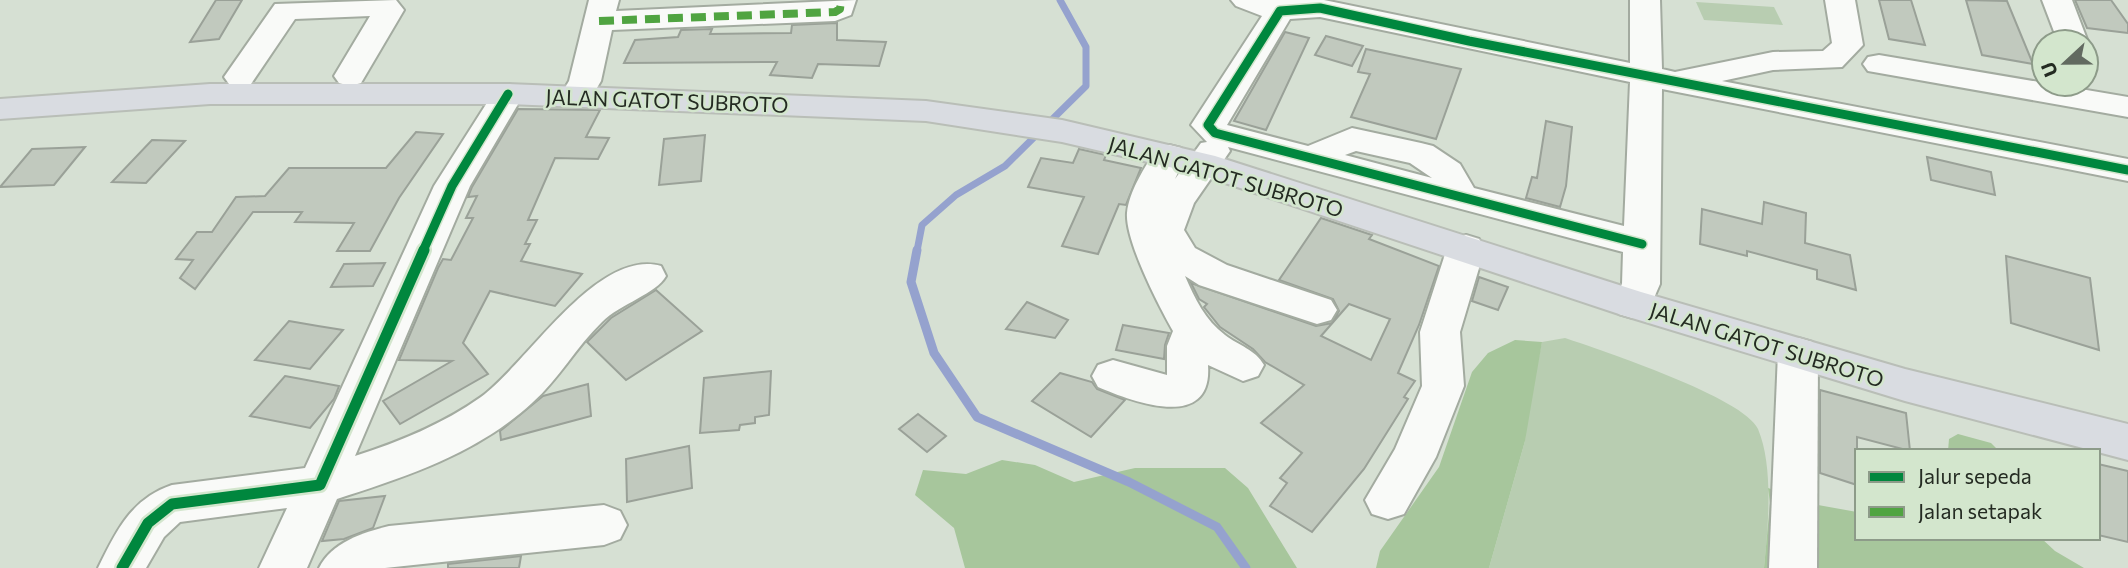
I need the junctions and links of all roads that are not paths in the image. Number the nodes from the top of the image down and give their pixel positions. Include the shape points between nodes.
1 (841, 0) edge
2 (1246, 0) edge
3 (1360, 0) edge
4 (1644, 0) edge
5 (1840, 0) edge
6 (2057, 0) edge
7 (281, 5) edge
8 (1320, 8) junction
9 (601, 11) edge
10 (1280, 11) junction
11 (2068, 28) edge
12 (1840, 52) junction
13 (351, 76) junction
14 (240, 77) junction
15 (1661, 79) junction
16 (2030, 82) edge
17 (581, 89) junction
18 (0, 94) edge
19 (508, 94) junction
20 (2100, 94) edge
21 (2128, 107) edge
22 (0, 109) edge
23 (1195, 157) junction
24 (2128, 170) edge
25 (1642, 244) junction
26 (1466, 248) junction
27 (647, 276) dead end
28 (1637, 294) junction
29 (1317, 310) dead end
30 (1194, 331) junction
31 (1798, 353) junction
32 (1243, 365) dead end
33 (1113, 376) dead end
34 (2128, 417) edge
35 (2128, 442) edge
36 (320, 485) junction
37 (1388, 500) dead end
38 (604, 525) dead end
39 (122, 568) edge
40 (283, 568) edge
41 (343, 568) edge
42 (1793, 568) edge

1 - 9 street via 835,12
2 - 10 street
3 - 8 street
4 - 15 street
5 - 12 street
6 - 11 street
7 - 13 street via 389,7
7 - 14 street
8 - 10 street
8 - 15 street
9 - 17 street
10 - 25 street via 1208,128 1215,133 1313,157 1352,139 1421,154 1448,172 1460,195
12 - 15 street
12 - 16 street via 1879,64
13 - 14 highway, JALAN GATOT SUBROTO
13 - 17 highway, JALAN GATOT SUBROTO
14 - 18 highway, JALAN GATOT SUBROTO
15 - 24 street
15 - 25 street
17 - 19 highway, JALAN GATOT SUBROTO
17 - 23 highway, JALAN GATOT SUBROTO via 923,102 1067,122
19 - 22 highway, JALAN GATOT SUBROTO via 210,94
19 - 36 street via 452,187
20 - 21 street
23 - 26 highway, JALAN GATOT SUBROTO
23 - 28 highway, JALAN GATOT SUBROTO
23 - 29 street via 1166,230 1182,257 1213,275
23 - 30 street via 1147,201 1147,230 1179,309
25 - 28 street
26 - 28 highway, JALAN GATOT SUBROTO
26 - 37 street via 1440,332 1443,386 1414,457
27 - 36 street via 597,303 540,370 484,417 431,446
28 - 31 highway, JALAN GATOT SUBROTO
28 - 34 highway, JALAN GATOT SUBROTO
30 - 32 street via 1219,355
30 - 33 street via 1187,339 1188,373 1181,388 1162,393
31 - 35 highway, JALAN GATOT SUBROTO
31 - 42 street
36 - 39 street via 172,503 144,525
36 - 40 street
38 - 41 street via 389,546

